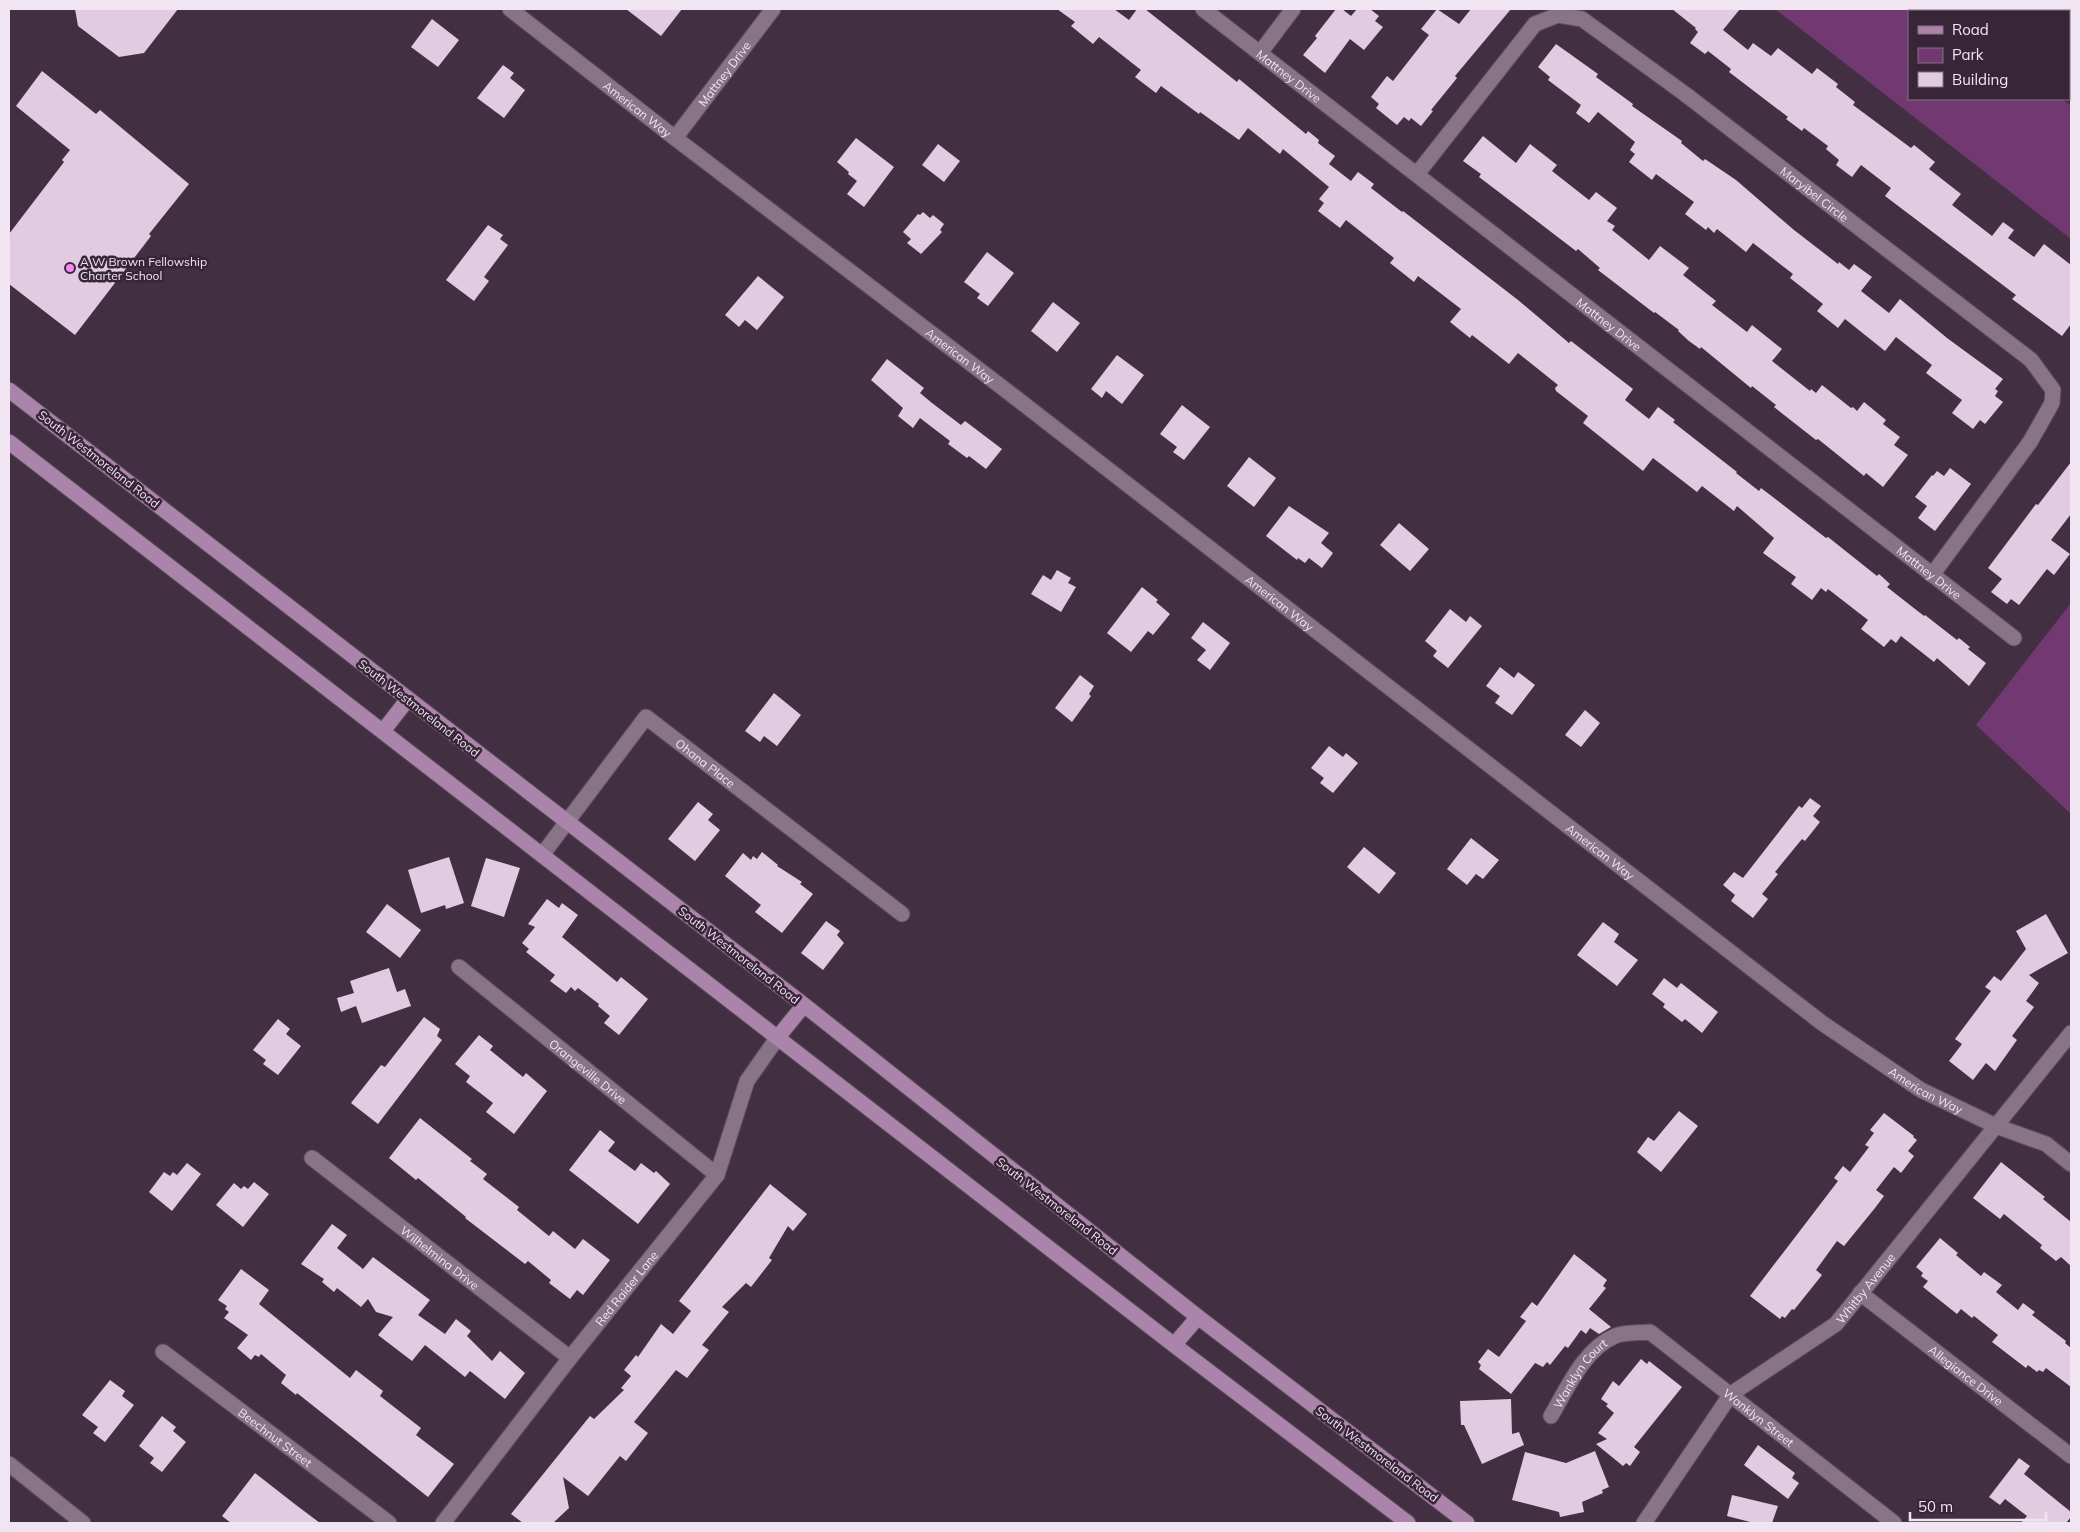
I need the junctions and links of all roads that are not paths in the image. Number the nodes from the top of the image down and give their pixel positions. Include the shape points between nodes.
1 (510, 9) edge
2 (773, 9) edge
3 (1203, 9) edge
4 (1292, 9) edge
5 (1260, 53) junction
6 (675, 138) junction
7 (1417, 174) junction
8 (9, 390) edge
9 (9, 442) edge
10 (1932, 575) junction
11 (2014, 638) dead end
12 (408, 699) junction
13 (383, 731) junction
14 (567, 822) junction
15 (542, 855) junction
16 (902, 914) dead end
17 (459, 967) dead end
18 (804, 1006) junction
19 (2071, 1033) edge
20 (778, 1037) junction
21 (1996, 1126) junction
22 (312, 1158) dead end
23 (2071, 1164) edge
24 (718, 1175) junction
25 (1860, 1293) junction
26 (1198, 1317) junction
27 (1616, 1336) joint
28 (1174, 1346) junction
29 (164, 1352) dead end
30 (570, 1358) junction
31 (1731, 1394) junction
32 (1551, 1416) dead end
33 (2071, 1456) edge
34 (9, 1464) edge
35 (83, 1523) edge
36 (389, 1523) edge
37 (443, 1523) edge
38 (1408, 1523) edge
39 (1468, 1523) edge
40 (1644, 1523) edge
41 (1894, 1523) edge

1 - 6 street, American Way
2 - 6 street, Mattney Drive
3 - 5 street, Mattney Drive
4 - 5 street
5 - 7 street, Mattney Drive
6 - 21 street, American Way via 1822,1023 1920,1090
7 - 10 street, Mattney Drive
7 - 10 street, Maryibel Circle via 1535,24 1558,14 1582,19 1685,94 2031,360 2053,390 2052,403 2030,442
8 - 12 main road, South Westmoreland Road
9 - 13 main road
10 - 11 street, Mattney Drive
12 - 13 main road
12 - 14 main road, South Westmoreland Road
13 - 15 main road
14 - 15 street, Ohana Place
14 - 16 street, Ohana Place via 646,717
14 - 18 main road, South Westmoreland Road
15 - 20 main road
17 - 24 street, Orangeville Drive
18 - 20 main road
18 - 26 main road, South Westmoreland Road
19 - 21 street, Whitby Avenue
20 - 24 street, Red Raider Lane via 747,1081
20 - 28 main road
21 - 23 street, American Way via 2046,1144
21 - 25 street, Whitby Avenue
22 - 30 street, Wilhelmina Drive
24 - 30 street, Red Raider Lane
25 - 31 street, Whitby Avenue via 1836,1324
25 - 33 street, Allegiance Drive
26 - 28 main road
26 - 39 main road, South Westmoreland Road
27 - 31 street, Wanklyn Street via 1650,1332
27 - 32 street, Wanklyn Court via 1600,1345 1579,1368
28 - 38 main road
29 - 36 street, Beechnut Street
30 - 37 street, Red Raider Lane
31 - 40 street, Whitby Avenue
31 - 41 street, Wanklyn Street
34 - 35 street

